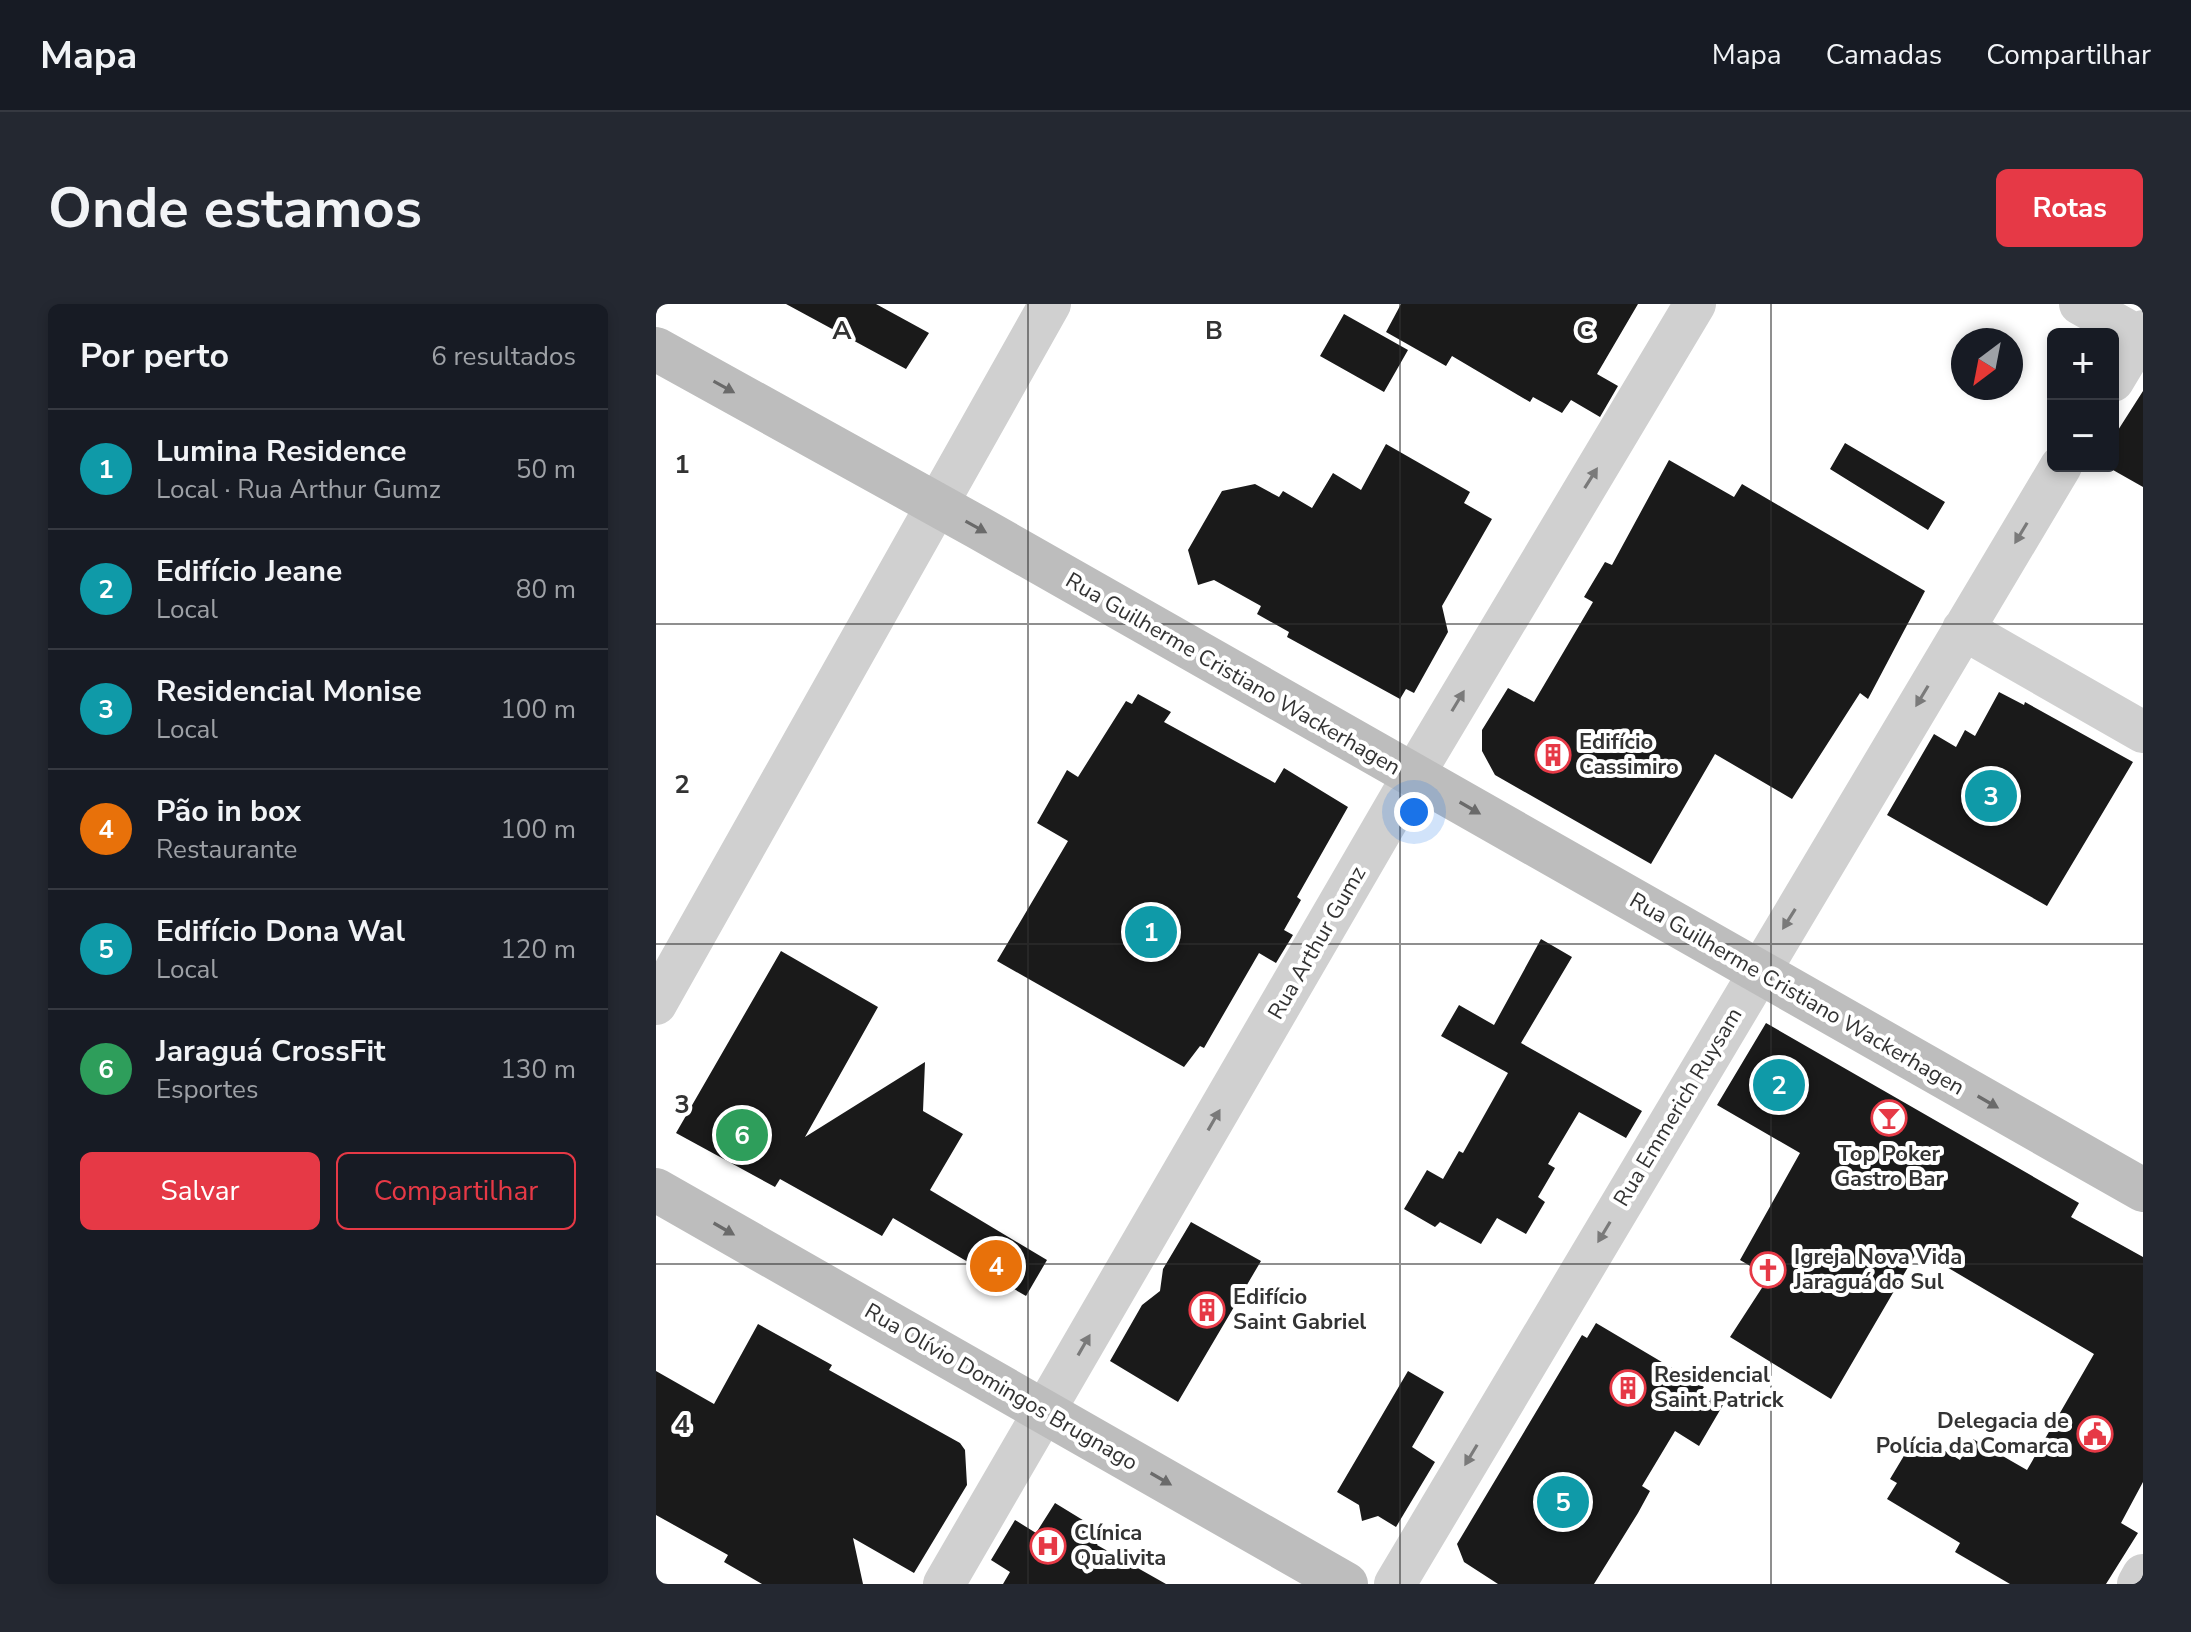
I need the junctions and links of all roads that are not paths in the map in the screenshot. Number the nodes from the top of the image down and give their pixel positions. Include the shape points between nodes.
1 (1050, 304) edge
2 (1695, 304) edge
3 (2080, 304) edge
4 (2142, 336) edge
5 (656, 349) edge
6 (2119, 372) edge
7 (2057, 472) edge
8 (936, 505) junction
9 (1963, 629) junction
10 (2143, 732) edge
11 (1413, 776) junction
12 (1757, 972) junction
13 (656, 1004) edge
14 (656, 1190) edge
15 (2143, 1190) edge
16 (1045, 1412) junction
17 (2143, 1575) edge
18 (944, 1584) edge
19 (1346, 1584) edge
20 (1395, 1584) edge
21 (2138, 1584) edge

1 - 8 street
11 -> 2 street, Rua Arthur Gumz
3 - 4 street
4 - 6 street
5 -> 8 street, Rua Guilherme Cristiano Wackerhagen
7 -> 9 street, Rua Emmerich Ruysam
8 -> 11 street, Rua Guilherme Cristiano Wackerhagen
8 - 13 street
9 - 10 street
9 -> 12 street, Rua Emmerich Ruysam
11 -> 12 street, Rua Guilherme Cristiano Wackerhagen
16 -> 11 street, Rua Arthur Gumz
12 -> 15 street, Rua Guilherme Cristiano Wackerhagen
12 -> 20 street, Rua Emmerich Ruysam
14 -> 16 street, Rua Olívio Domingos Brugnago
16 - 18 street, Rua Arthur Gumz
16 -> 19 street, Rua Olívio Domingos Brugnago
17 - 21 street

